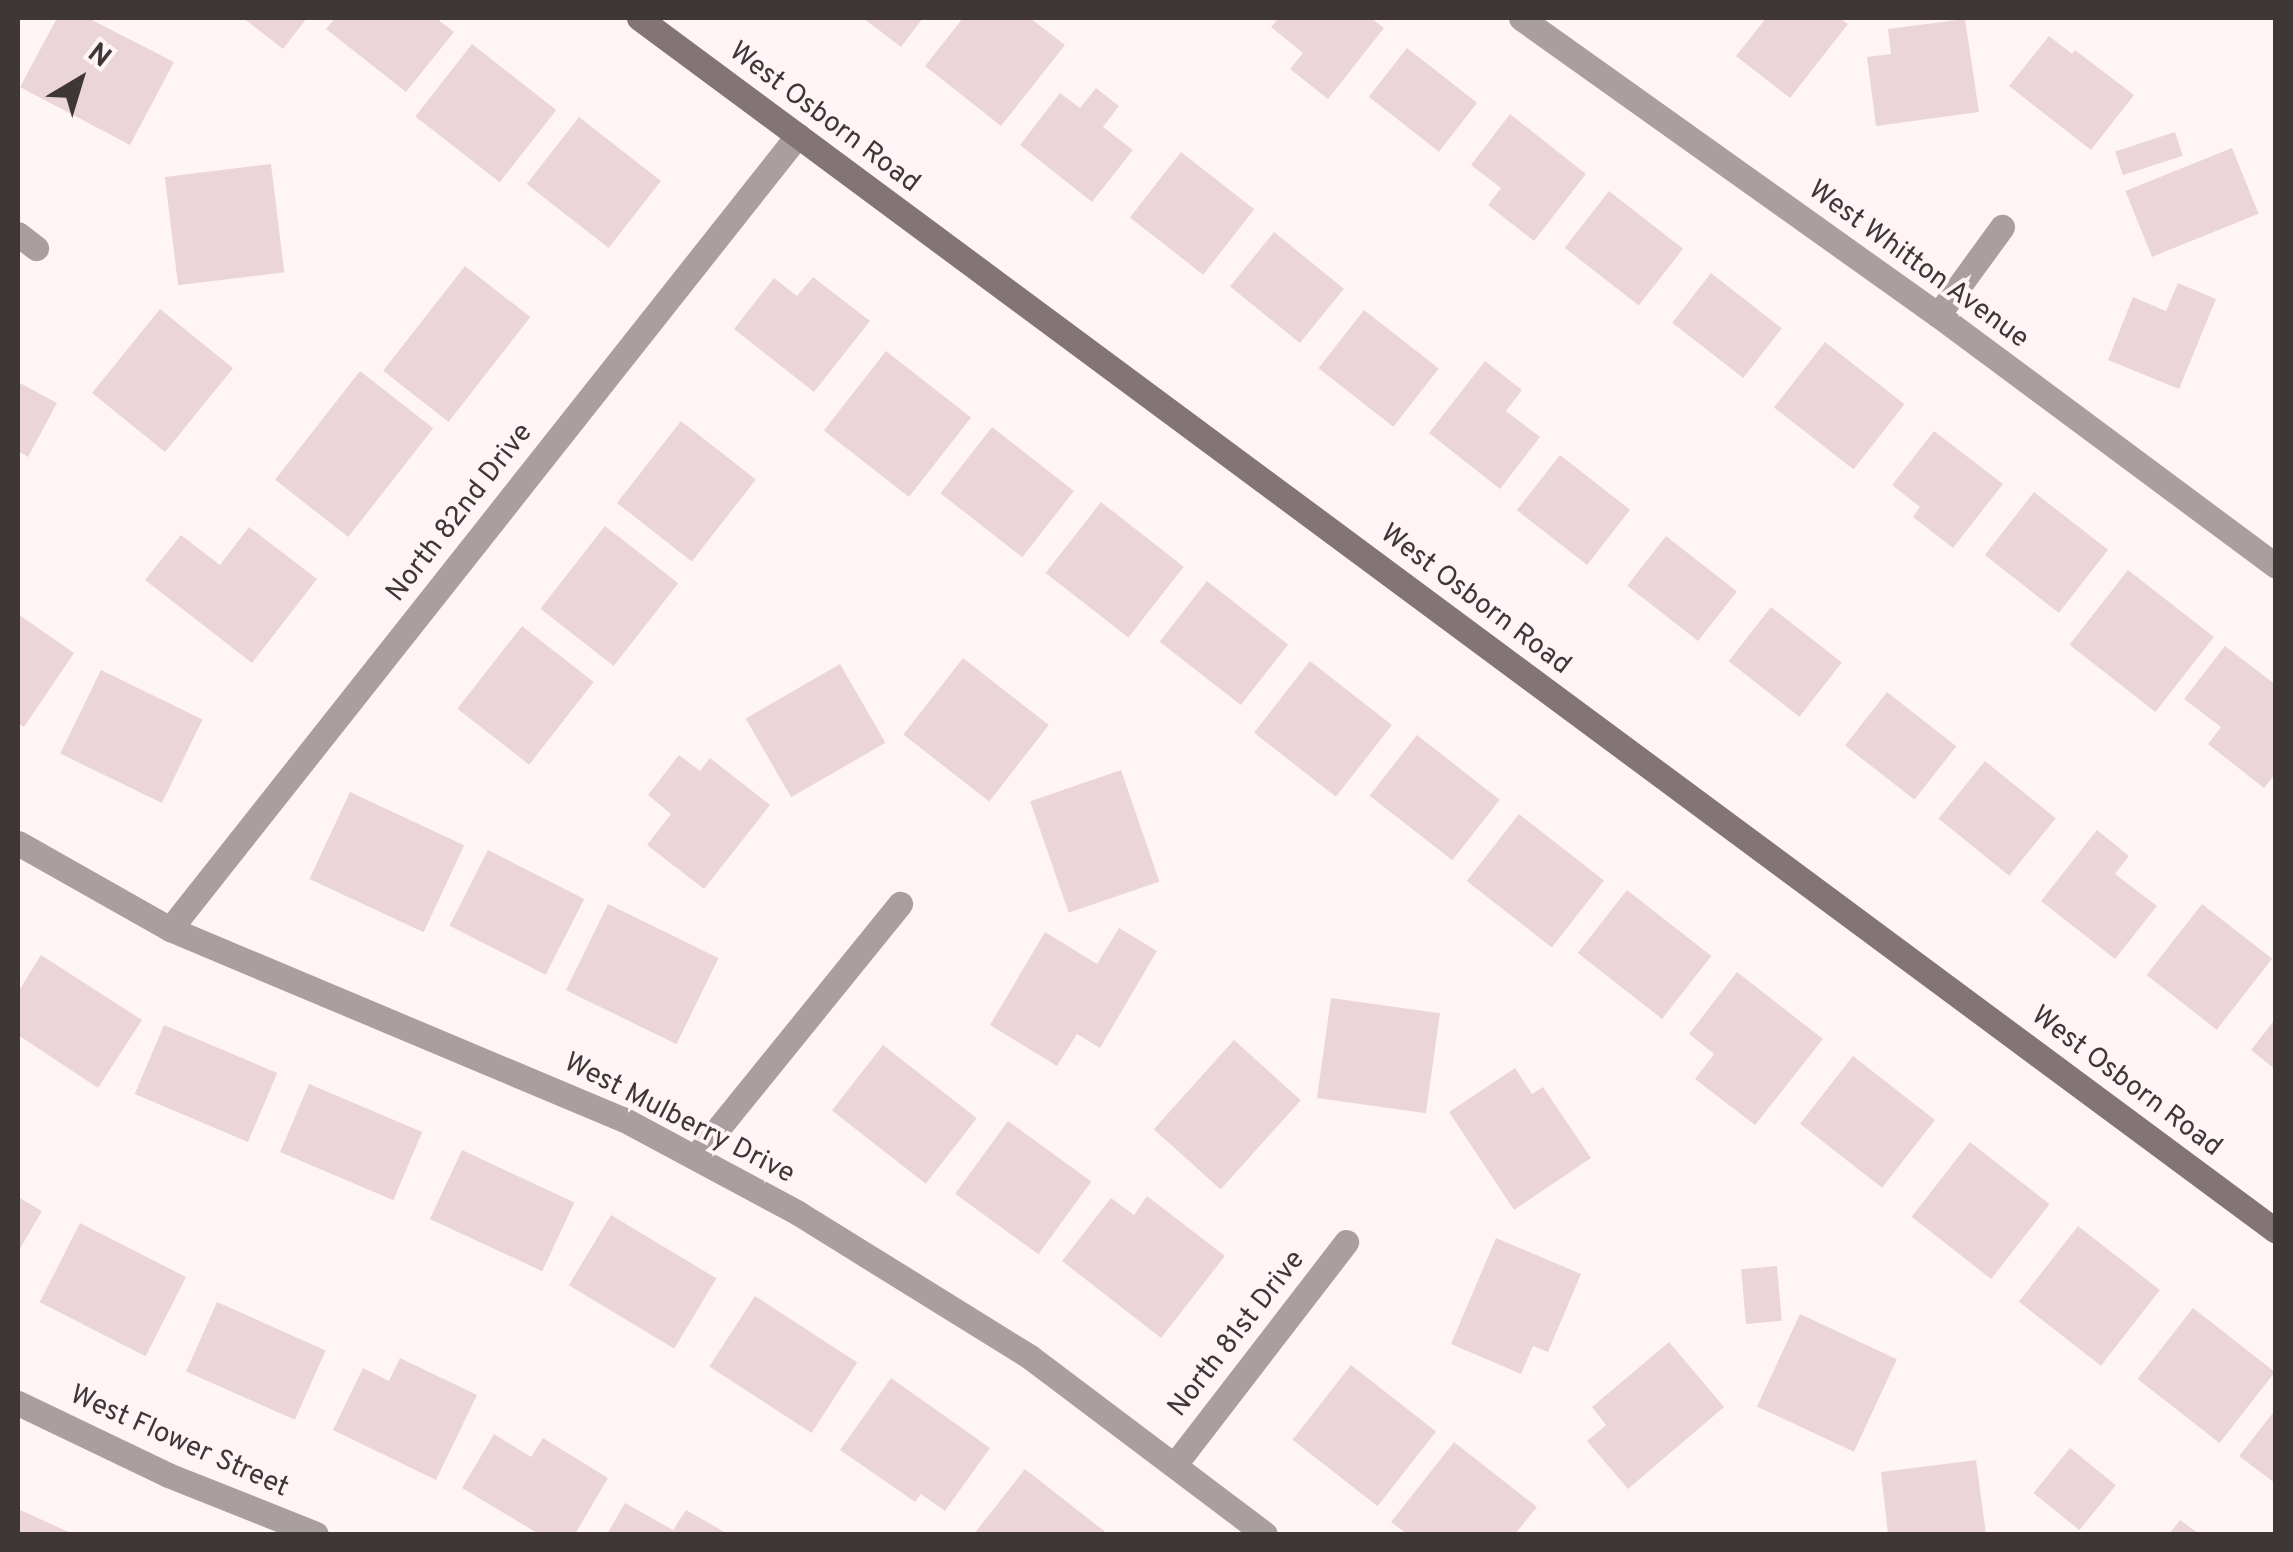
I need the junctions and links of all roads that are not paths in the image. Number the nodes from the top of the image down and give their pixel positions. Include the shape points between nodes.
1 (639, 18) edge
2 (1521, 18) edge
3 (798, 135) junction
4 (2002, 228) dead end
5 (1938, 315) junction
6 (2276, 566) edge
7 (18, 843) edge
8 (900, 904) dead end
9 (170, 929) junction
10 (696, 1157) junction
11 (2276, 1231) edge
12 (1346, 1242) dead end
13 (18, 1403) edge
14 (1176, 1463) junction
15 (316, 1534) edge
16 (1265, 1534) edge

1 - 3 street, West Osborn Road
2 - 5 street, West Whitton Avenue
3 - 9 street, North 82nd Drive
3 - 11 street, West Osborn Road
4 - 5 street
5 - 6 street, West Whitton Avenue
7 - 9 street, West Mulberry Drive
8 - 10 street
9 - 10 street, West Mulberry Drive via 539,1082
10 - 14 street, West Mulberry Drive via 949,1304
12 - 14 street, North 81st Drive
13 - 15 street, West Flower Street via 168,1476
14 - 16 street, West Mulberry Drive

